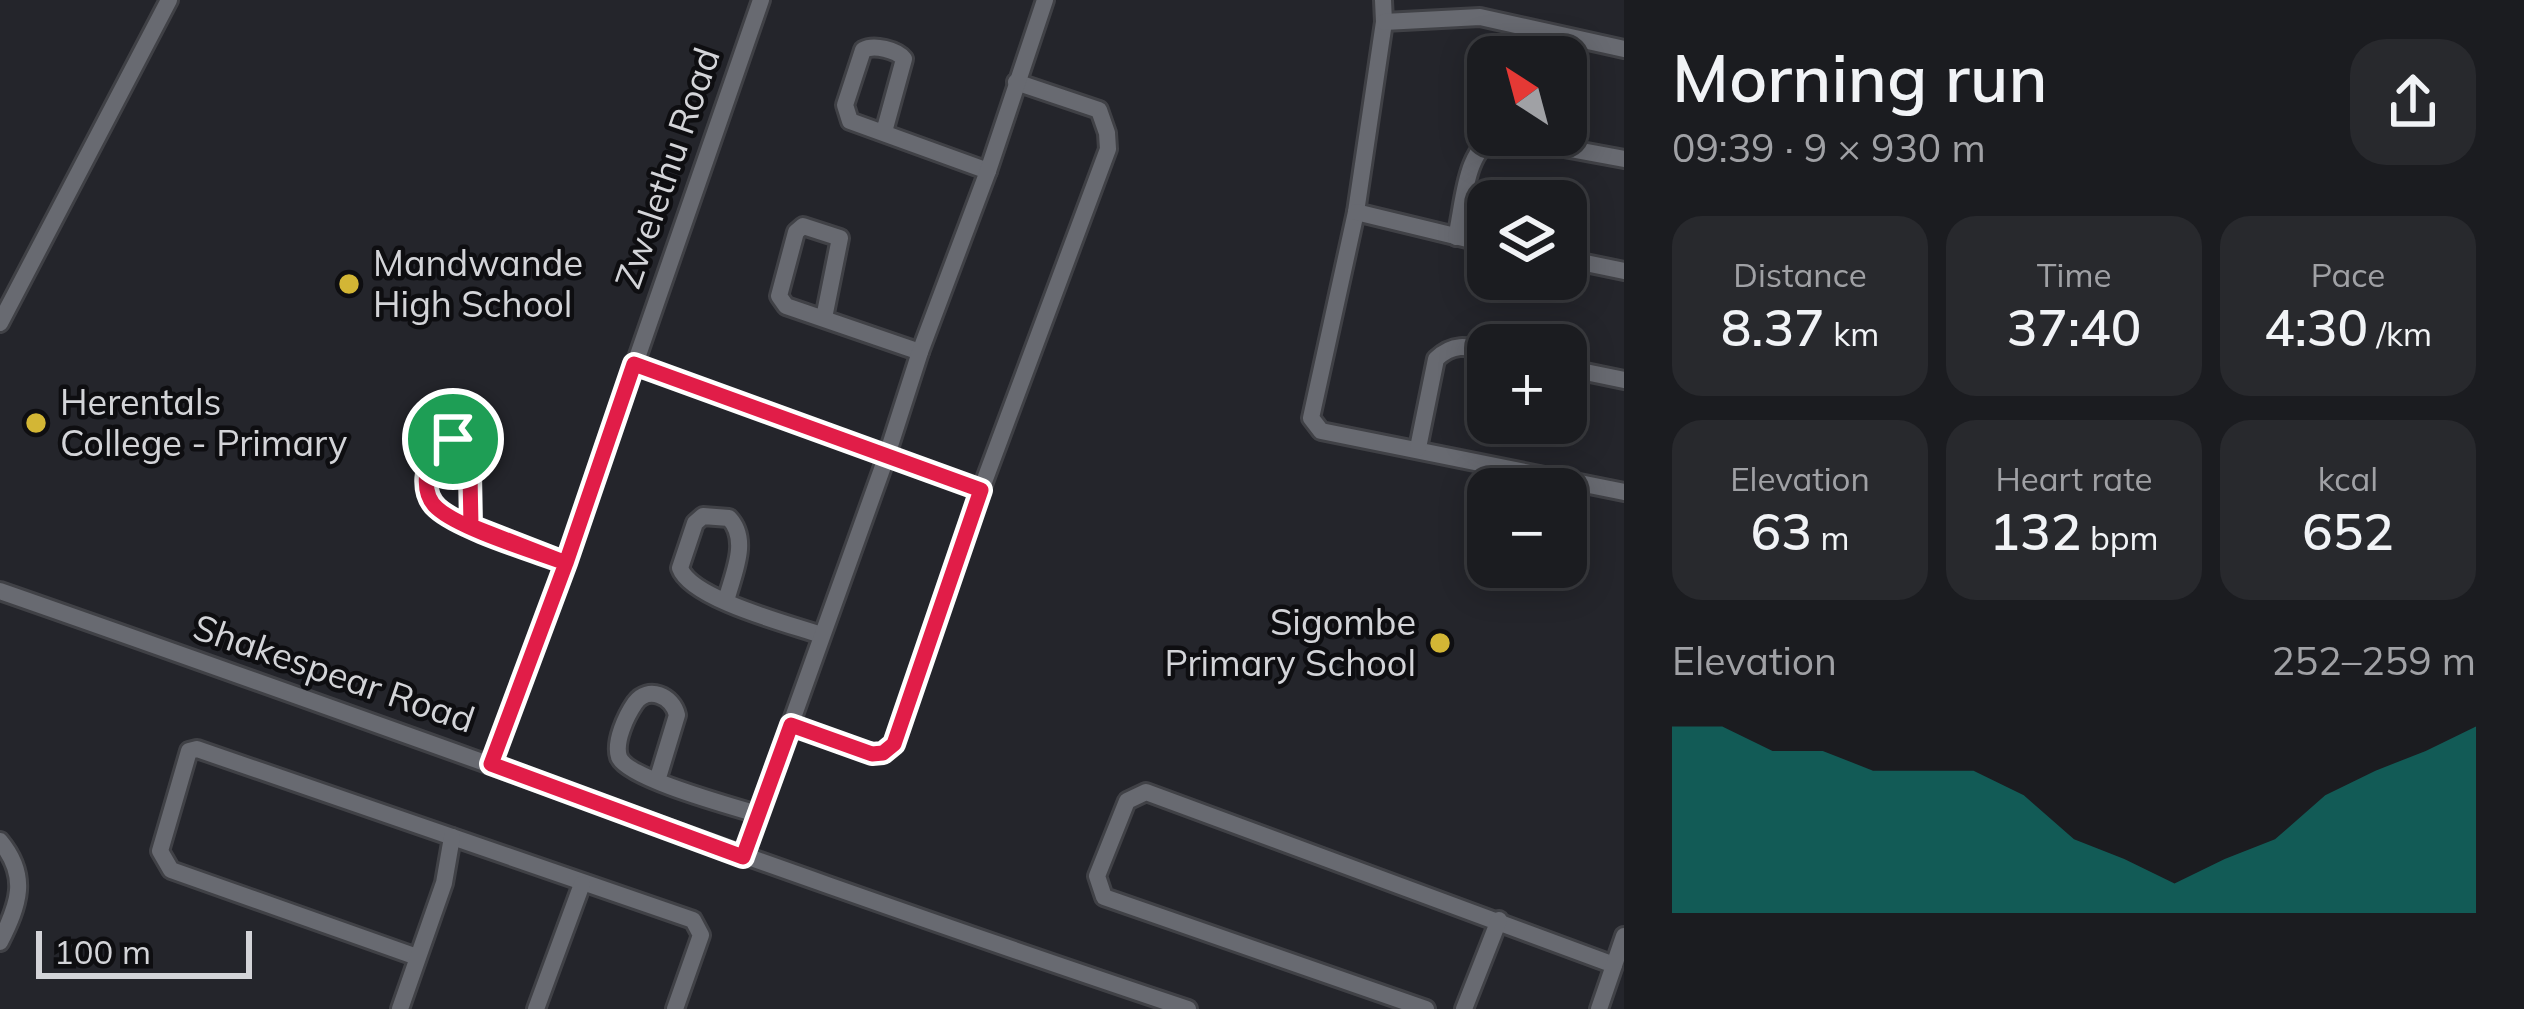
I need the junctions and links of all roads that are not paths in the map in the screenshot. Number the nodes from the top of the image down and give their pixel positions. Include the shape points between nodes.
1 (169, 0) edge
2 (760, 0) edge
3 (1045, 0) edge
4 (1383, 0) edge
5 (1481, 9) edge
6 (1384, 22) junction
7 (1624, 50) edge
8 (1016, 82) junction
9 (884, 132) junction
10 (1624, 159) edge
11 (988, 171) junction
12 (1356, 212) junction
13 (1456, 237) junction
14 (1467, 239) edge
15 (1587, 263) edge
16 (1624, 271) edge
17 (824, 318) junction
18 (0, 323) edge
19 (1467, 346) edge
20 (920, 352) junction
21 (634, 364) junction
22 (1587, 372) edge
23 (1624, 380) edge
24 (1418, 448) junction
25 (886, 458) junction
26 (981, 490) junction
27 (1624, 492) edge
28 (471, 526) junction
29 (566, 563) junction
30 (0, 591) edge
31 (727, 601) junction
32 (821, 635) junction
33 (791, 725) junction
34 (491, 764) junction
35 (657, 781) junction
36 (757, 814) junction
37 (452, 837) junction
38 (0, 841) edge
39 (743, 857) junction
40 (582, 884) junction
41 (1499, 920) junction
42 (1624, 937) edge
43 (0, 942) edge
44 (417, 957) junction
45 (1614, 965) junction
46 (400, 1009) edge
47 (536, 1009) edge
48 (675, 1009) edge
49 (1189, 1009) edge
50 (1426, 1009) edge
51 (1464, 1009) edge
52 (1599, 1009) edge

1 - 18 street
2 - 21 street, Zwelethu Road
3 - 8 street
4 - 6 street
5 - 6 street
5 - 7 street
6 - 12 street
8 - 11 street
8 - 26 street via 1099,110 1108,149
9 - 9 street via 850,121 844,111 870,46 904,59
9 - 11 street
10 - 13 street via 1486,140 1475,154
11 - 20 street
12 - 13 street
12 - 24 street via 1311,418 1321,431
13 - 14 street
15 - 16 street
17 - 17 street via 779,296 803,226 840,238
17 - 20 street
19 - 24 street via 1436,359
20 - 25 street
21 - 25 street
21 - 29 street, Zwelethu Road
22 - 23 street
24 - 27 street
25 - 26 street
25 - 32 street
26 - 33 street via 894,744 872,754
28 - 28 street via 438,509 428,494 431,455 449,439 462,443 469,458
28 - 29 street
29 - 34 street, Zwelethu Road
30 - 34 street, Shakespear Road
31 - 31 street via 687,582 680,568 703,516 729,518 739,529
31 - 32 street
32 - 33 street
33 - 36 street
34 - 39 street, Shakespear Road
35 - 35 street via 630,771 617,743 637,700 650,693 664,696 677,715
35 - 36 street
36 - 39 street
37 - 40 street
37 - 44 street
37 - 44 street via 197,748 186,755 160,851 171,869
38 - 43 street via 21,884
39 - 49 street, Shakespear Road
40 - 47 street
40 - 48 street via 698,925
41 - 45 street
41 - 50 street via 1146,792 1127,802 1097,876 1104,897
41 - 51 street
42 - 45 street
44 - 46 street
45 - 52 street

